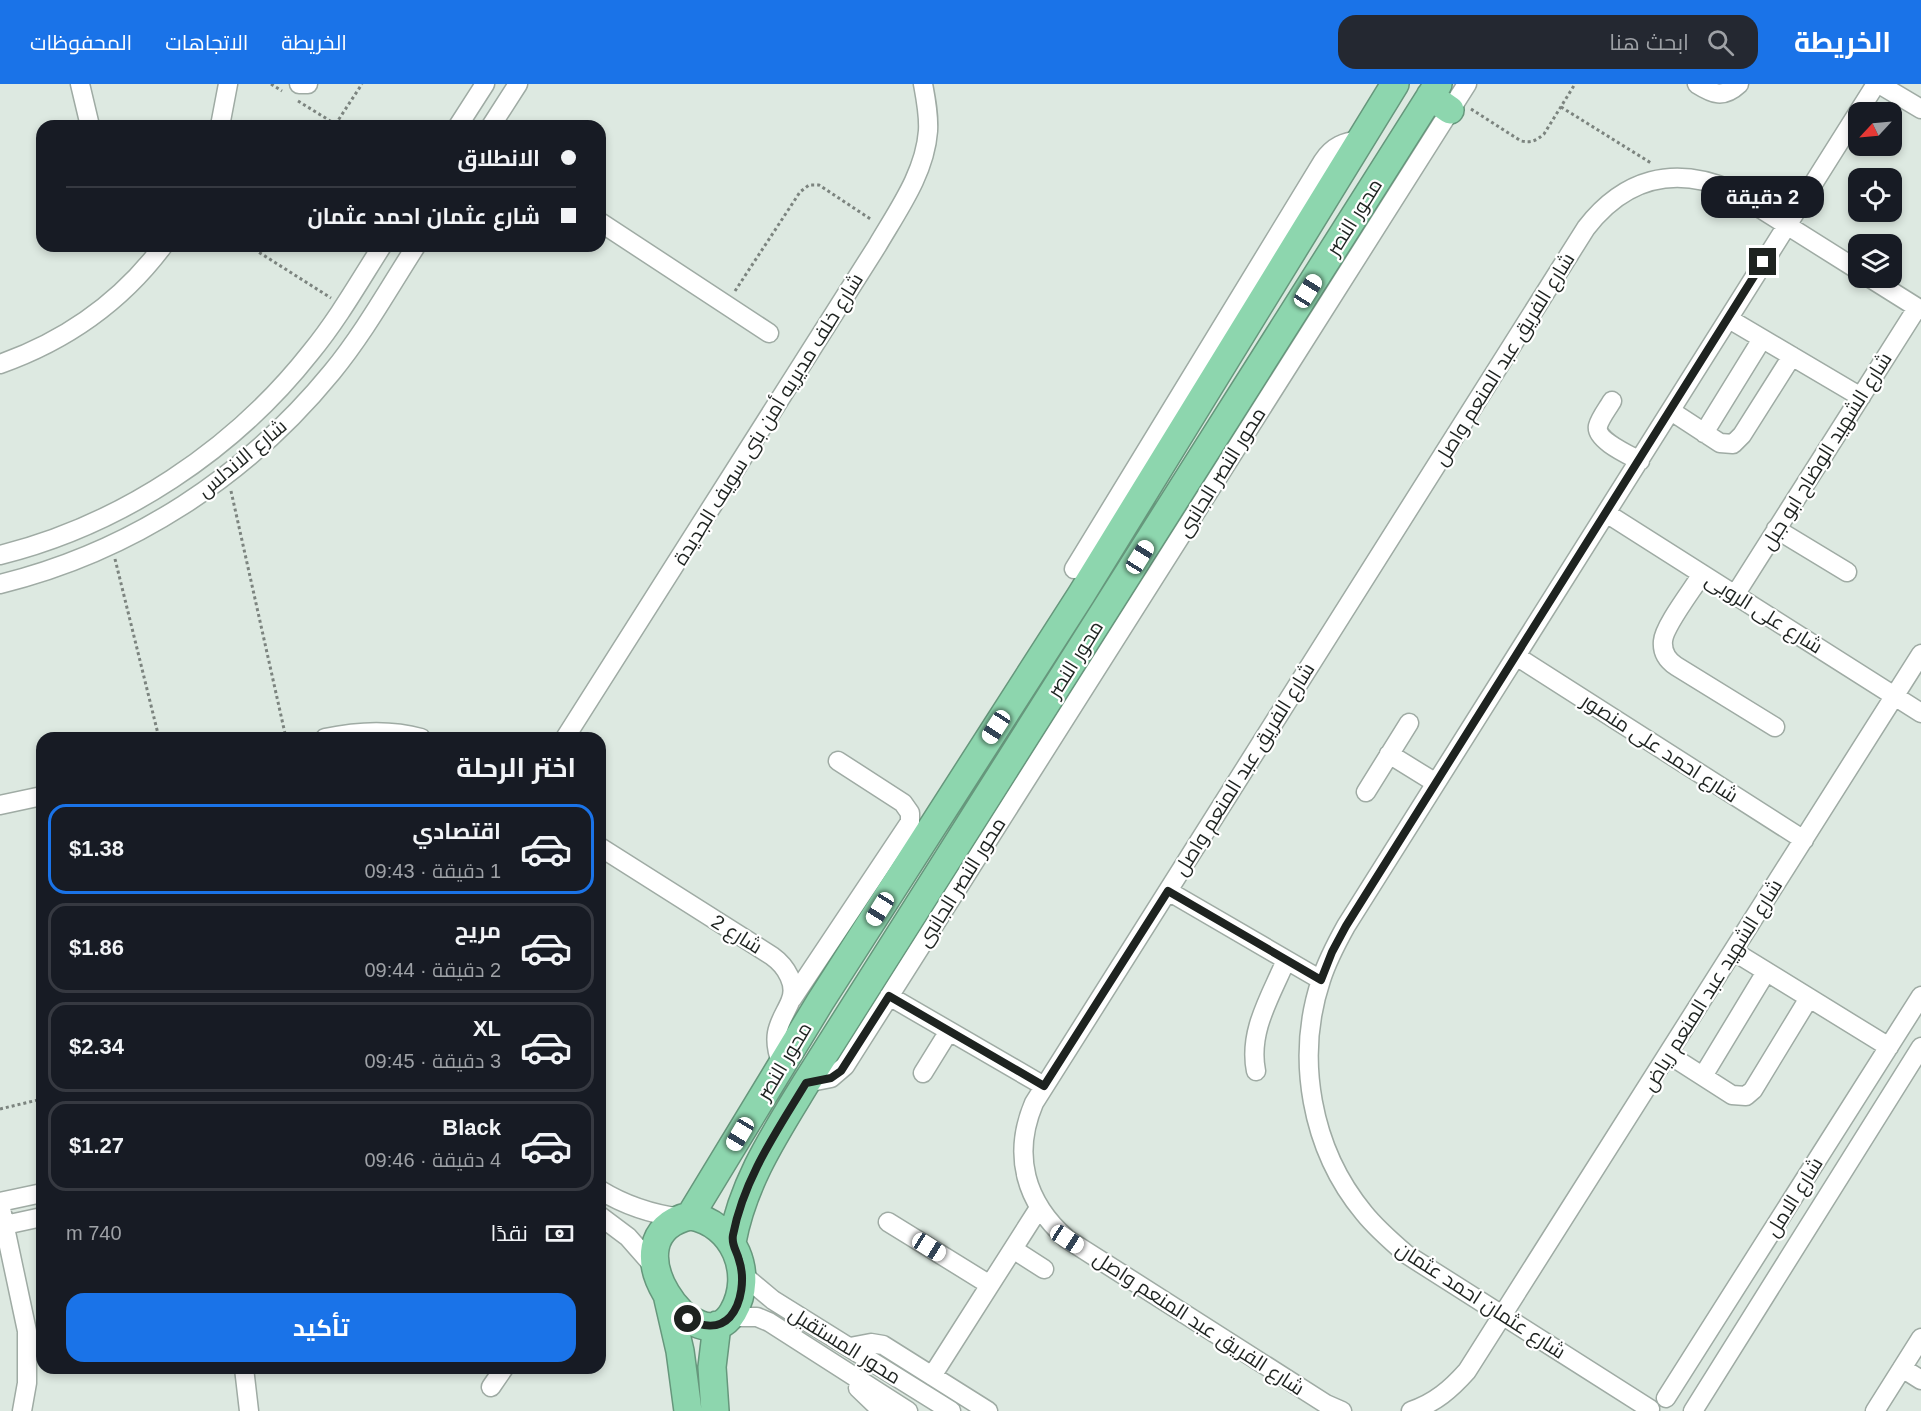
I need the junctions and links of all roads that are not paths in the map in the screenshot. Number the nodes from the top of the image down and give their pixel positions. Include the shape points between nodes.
1 (80, 84) edge
2 (228, 84) edge
3 (299, 84) edge
4 (308, 84) edge
5 (485, 84) edge
6 (518, 84) edge
7 (923, 84) edge
8 (1395, 84) edge
9 (1697, 84) edge
10 (1739, 84) edge
11 (1877, 84) edge
12 (1448, 95) edge
13 (1921, 109) edge
14 (89, 120) edge
15 (221, 120) edge
16 (462, 120) edge
17 (495, 120) edge
18 (1361, 140) junction
19 (1786, 225) junction
20 (606, 226) edge
21 (157, 252) edge
22 (378, 252) edge
23 (412, 252) edge
24 (1848, 264) edge
25 (1886, 288) edge
26 (1919, 309) edge
27 (1729, 319) junction
28 (769, 333) dead end
29 (1762, 339) junction
30 (1792, 356) junction
31 (0, 364) edge
32 (1861, 397) junction
33 (1612, 401) dead end
34 (1671, 411) junction
35 (1704, 433) junction
36 (1640, 461) junction
37 (1606, 513) junction
38 (1776, 529) junction
39 (0, 555) edge
40 (1074, 569) dead end
41 (1847, 572) dead end
42 (1702, 574) junction
43 (0, 585) edge
44 (1081, 595) junction
45 (1735, 595) junction
46 (1105, 612) junction
47 (1921, 654) edge
48 (1516, 656) junction
49 (1894, 696) junction
50 (1921, 713) edge
51 (1409, 723) dead end
52 (1775, 727) dead end
53 (569, 732) edge
54 (1389, 754) junction
55 (838, 761) dead end
56 (1436, 783) junction
57 (1366, 792) dead end
58 (36, 797) edge
59 (0, 805) edge
60 (1804, 840) junction
61 (606, 851) edge
62 (1168, 891) junction
63 (1733, 951) junction
64 (1286, 960) junction
65 (1766, 972) junction
66 (1321, 980) junction
67 (889, 996) junction
68 (1921, 996) edge
69 (1809, 998) junction
70 (792, 999) junction
71 (949, 1031) junction
72 (1889, 1047) junction
73 (1921, 1047) edge
74 (1668, 1054) junction
75 (782, 1066) junction
76 (1257, 1071) dead end
77 (923, 1073) dead end
78 (1703, 1076) junction
79 (806, 1083) junction
80 (1044, 1086) junction
81 (719, 1168) junction
82 (747, 1186) junction
83 (36, 1194) edge
84 (606, 1194) edge
85 (0, 1203) edge
86 (1039, 1208) junction
87 (686, 1217) junction
88 (36, 1218) edge
89 (888, 1222) dead end
90 (606, 1224) edge
91 (4, 1225) junction
92 (732, 1242) junction
93 (1013, 1249) junction
94 (1044, 1269) dead end
95 (742, 1274) junction
96 (661, 1281) junction
97 (990, 1285) junction
98 (1503, 1315) junction
99 (723, 1321) junction
100 (1921, 1338) edge
101 (850, 1347) junction
102 (842, 1368) junction
103 (1902, 1368) junction
104 (245, 1374) edge
105 (500, 1374) edge
106 (932, 1376) junction
107 (1921, 1380) edge
108 (491, 1387) dead end
109 (1666, 1398) junction
110 (1330, 1409) edge
111 (1650, 1410) edge
112 (22, 1411) edge
113 (249, 1411) edge
114 (688, 1411) edge
115 (715, 1411) edge
116 (882, 1411) edge
117 (908, 1411) edge
118 (951, 1411) edge
119 (988, 1411) edge
120 (1413, 1411) edge
121 (1691, 1411) edge
122 (1875, 1411) edge

1 - 14 street
2 - 15 street
3 - 4 street
5 - 16 street
6 - 17 street
7 - 53 street, شارع خلف مديريه أمن بنى سويف الجديدة via 928,130 914,181 878,246
8 - 18 highway, محور النصر
9 - 10 street via 1719,94
11 - 13 street
11 - 19 street, شارع عثمان احمد عثمان
12 - 46 highway, محور النصر
12 - 67 street, محور النصر الجانبى
18 - 40 street via 1342,143 1328,153
18 - 44 highway, محور النصر
19 - 24 street
19 - 27 street, شارع عثمان احمد عثمان
19 - 62 street, شارع الفريق عبد المنعم واصل via 1731,190 1693,178 1652,180 1632,187 1599,212
20 - 28 street
21 - 31 street via 126,288 83,324 42,348
22 - 39 street, شارع الاندلس via 344,306 286,381 196,462 109,514
23 - 43 street, شارع الاندلس via 333,370 280,429 228,474 163,518 112,545 57,568
25 - 26 street
26 - 32 street, شارع الشهيد الوضاح ابو جبل
27 - 29 street
27 - 34 street, شارع عثمان احمد عثمان
29 - 30 street
29 - 35 street
30 - 32 street
30 - 35 street via 1738,440 1726,445
32 - 38 street, شارع الشهيد الوضاح ابو جبل
33 - 36 street via 1598,425 1599,432 1603,439
34 - 35 street
34 - 36 street, شارع عثمان احمد عثمان
36 - 37 street, شارع عثمان احمد عثمان
37 - 42 street, شارع على الروبى
37 - 48 street, شارع عثمان احمد عثمان
38 - 41 street
38 - 45 street, شارع الشهيد الوضاح ابو جبل
42 - 45 street, شارع على الروبى
42 - 52 street via 1665,633 1664,651 1670,662
44 - 46 highway
44 - 75 highway, محور النصر
45 - 49 street, شارع على الروبى
46 - 79 highway, محور النصر
47 - 49 street, شارع الشهيد عبد المنعم رياض
48 - 56 street, شارع عثمان احمد عثمان
48 - 60 street, شارع احمد على منصور
49 - 50 street, شارع على الروبى
49 - 60 street, شارع الشهيد عبد المنعم رياض
51 - 54 street
54 - 56 street
54 - 57 street
55 - 70 street via 903,803 910,813 910,822
56 - 66 street, شارع عثمان احمد عثمان via 1346,926
58 - 59 street
60 - 63 street, شارع الشهيد عبد المنعم رياض
61 - 70 street, شارع 2 via 779,961 789,975
62 - 64 street
62 - 80 street, شارع الفريق عبد المنعم واصل
63 - 65 street
63 - 74 street, شارع الشهيد عبد المنعم رياض
64 - 66 street
64 - 76 street via 1259,1023 1254,1052
65 - 69 street
65 - 78 street
66 - 98 street, شارع عثمان احمد عثمان via 1310,1030 1309,1070 1320,1131 1345,1186 1369,1219 1406,1254
67 - 71 street
67 - 79 street, محور النصر الجانبى via 841,1071 831,1078
68 - 72 street, شارع الامل
69 - 72 street
69 - 78 street via 1750,1094 1732,1095
70 - 75 street via 777,1033
71 - 77 street
71 - 80 street
72 - 109 street, شارع الامل
73 - 121 street, شارع الامل
74 - 78 street
74 - 98 street, شارع الشهيد عبد المنعم رياض
75 - 81 highway, محور النصر
79 - 82 highway, محور النصر
80 - 86 street, شارع الفريق عبد المنعم واصل via 1029,1116 1023,1142 1026,1176
81 - 82 highway
81 - 87 highway, محور النصر
82 - 92 highway, محور النصر
83 - 85 street
84 - 87 street via 640,1210
85 - 91 street
86 - 93 street
86 - 110 street, شارع الفريق عبد المنعم واصل via 1067,1239
87 - 92 highway via 710,1222
87 - 96 highway via 672,1223 659,1238 654,1259
88 - 91 street
89 - 97 street
90 - 96 street via 628,1237
91 - 112 street via 27,1331 27,1383
92 - 95 highway
93 - 94 street
93 - 97 street
95 - 99 highway via 740,1296
95 - 101 street, محور المستقبل via 773,1300
96 - 99 highway via 688,1319 700,1325
96 - 114 highway via 680,1352
97 - 106 street
98 - 111 street, شارع عثمان احمد عثمان
98 - 120 street via 1456,1384
99 - 102 street, محور المستقبل via 757,1317
99 - 115 highway via 712,1367
100 - 103 street
101 - 106 street via 882,1345
101 - 118 street, محور المستقبل
102 - 116 street
102 - 117 street, محور المستقبل
103 - 107 street
103 - 122 street
104 - 113 street
105 - 108 street
106 - 119 street
109 - 111 street
109 - 121 street via 1678,1400

